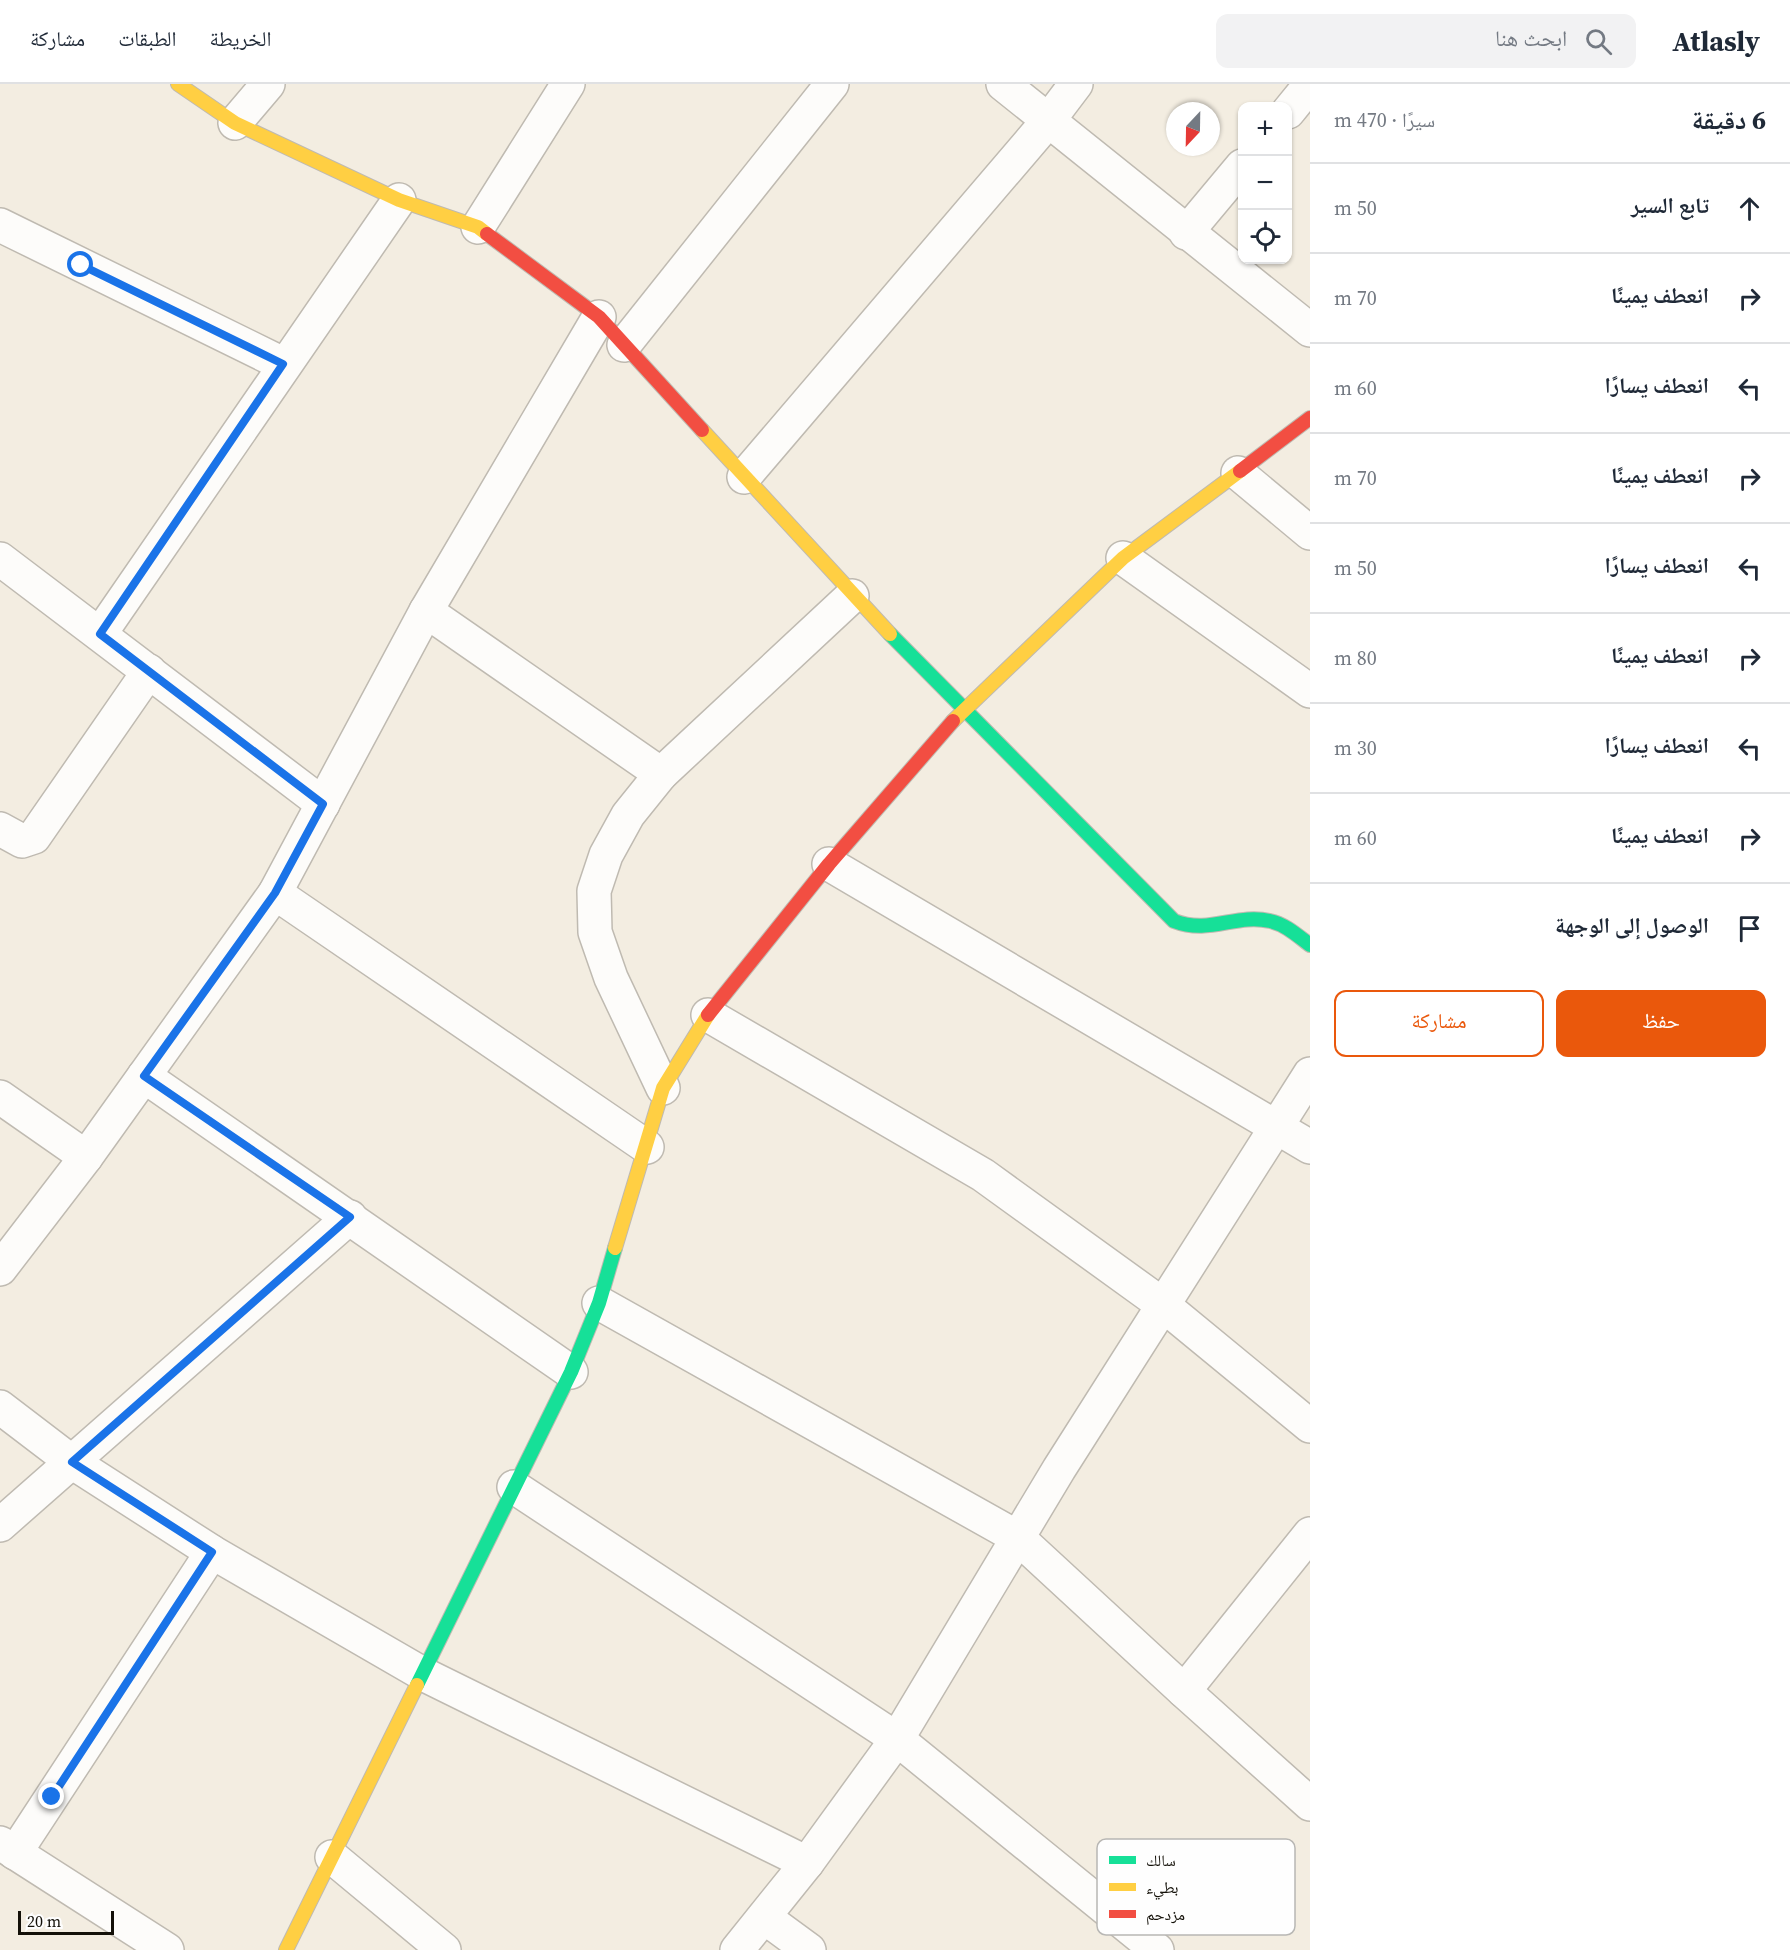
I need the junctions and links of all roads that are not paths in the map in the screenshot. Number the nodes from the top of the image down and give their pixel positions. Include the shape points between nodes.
1 (178, 84) edge
2 (268, 84) edge
3 (568, 84) edge
4 (832, 84) edge
5 (1003, 84) edge
6 (1076, 84) edge
7 (1310, 86) edge
8 (1292, 106) edge
9 (1048, 121) junction
10 (235, 123) junction
11 (1238, 171) edge
12 (399, 200) junction
13 (0, 225) edge
14 (478, 227) junction
15 (1186, 233) junction
16 (599, 317) junction
17 (1310, 330) edge
18 (624, 345) junction
19 (283, 364) junction
20 (1310, 418) edge
21 (1238, 473) junction
22 (744, 477) junction
23 (1310, 533) edge
24 (1123, 558) junction
25 (0, 560) edge
26 (852, 596) junction
27 (426, 611) junction
28 (100, 634) junction
29 (149, 671) junction
30 (1310, 692) edge
31 (963, 708) junction
32 (661, 774) junction
33 (323, 804) junction
34 (3, 838) edge
35 (829, 864) junction
36 (275, 893) junction
37 (1310, 945) edge
38 (708, 1014) junction
39 (1310, 1074) edge
40 (144, 1076) junction
41 (663, 1088) junction
42 (0, 1096) edge
43 (1276, 1126) junction
44 (647, 1147) junction
45 (1310, 1147) edge
46 (86, 1157) junction
47 (350, 1217) junction
48 (0, 1269) edge
49 (599, 1303) junction
50 (1163, 1305) junction
51 (571, 1372) junction
52 (0, 1407) edge
53 (1310, 1426) edge
54 (72, 1462) junction
55 (514, 1487) junction
56 (0, 1525) edge
57 (1310, 1534) edge
58 (1017, 1537) junction
59 (212, 1552) junction
60 (423, 1674) junction
61 (1184, 1692) junction
62 (897, 1739) junction
63 (1310, 1804) edge
64 (8, 1848) edge
65 (332, 1857) junction
66 (807, 1863) junction
67 (1097, 1902) edge
68 (764, 1917) junction
69 (1138, 1935) edge
70 (167, 1950) edge
71 (285, 1950) edge
72 (444, 1950) edge
73 (737, 1950) edge
74 (809, 1950) edge
75 (1156, 1950) edge

1 - 10 street
2 - 10 street
3 - 14 street
4 - 18 street
5 - 9 street
6 - 9 street
7 - 8 street
9 - 15 street
9 - 22 street
10 - 12 street
11 - 15 street
12 - 14 street
12 - 19 street
13 - 19 street
14 - 16 street
15 - 17 street
16 - 18 street
16 - 27 street
18 - 22 street
19 - 28 street
20 - 21 street
21 - 23 street
21 - 24 street
22 - 26 street
24 - 30 street
24 - 31 street
25 - 28 street
26 - 31 street
26 - 32 street
27 - 32 street
27 - 33 street
28 - 29 street
29 - 33 street
29 - 34 street via 34,837 22,841
31 - 35 street
31 - 37 street via 1174,921 1188,929 1201,930 1267,920
32 - 41 street via 628,815 606,855 594,891 595,932 604,960
33 - 36 street
35 - 38 street
35 - 43 street
36 - 40 street
36 - 44 street
38 - 41 street
38 - 50 street via 983,1175
39 - 43 street
40 - 46 street
40 - 47 street
41 - 44 street
42 - 46 street
43 - 45 street
43 - 50 street
44 - 49 street
46 - 48 street
47 - 51 street
47 - 54 street
49 - 51 street
49 - 58 street
50 - 53 street
50 - 58 street
51 - 55 street
52 - 54 street
54 - 56 street
54 - 59 street
55 - 60 street
55 - 62 street
57 - 61 street
58 - 61 street
58 - 62 street
59 - 60 street
59 - 64 street
60 - 65 street
60 - 66 street
61 - 63 street
62 - 66 street
62 - 67 street
64 - 70 street
65 - 71 street
65 - 72 street
66 - 68 street
68 - 73 street
68 - 74 street
69 - 75 street

